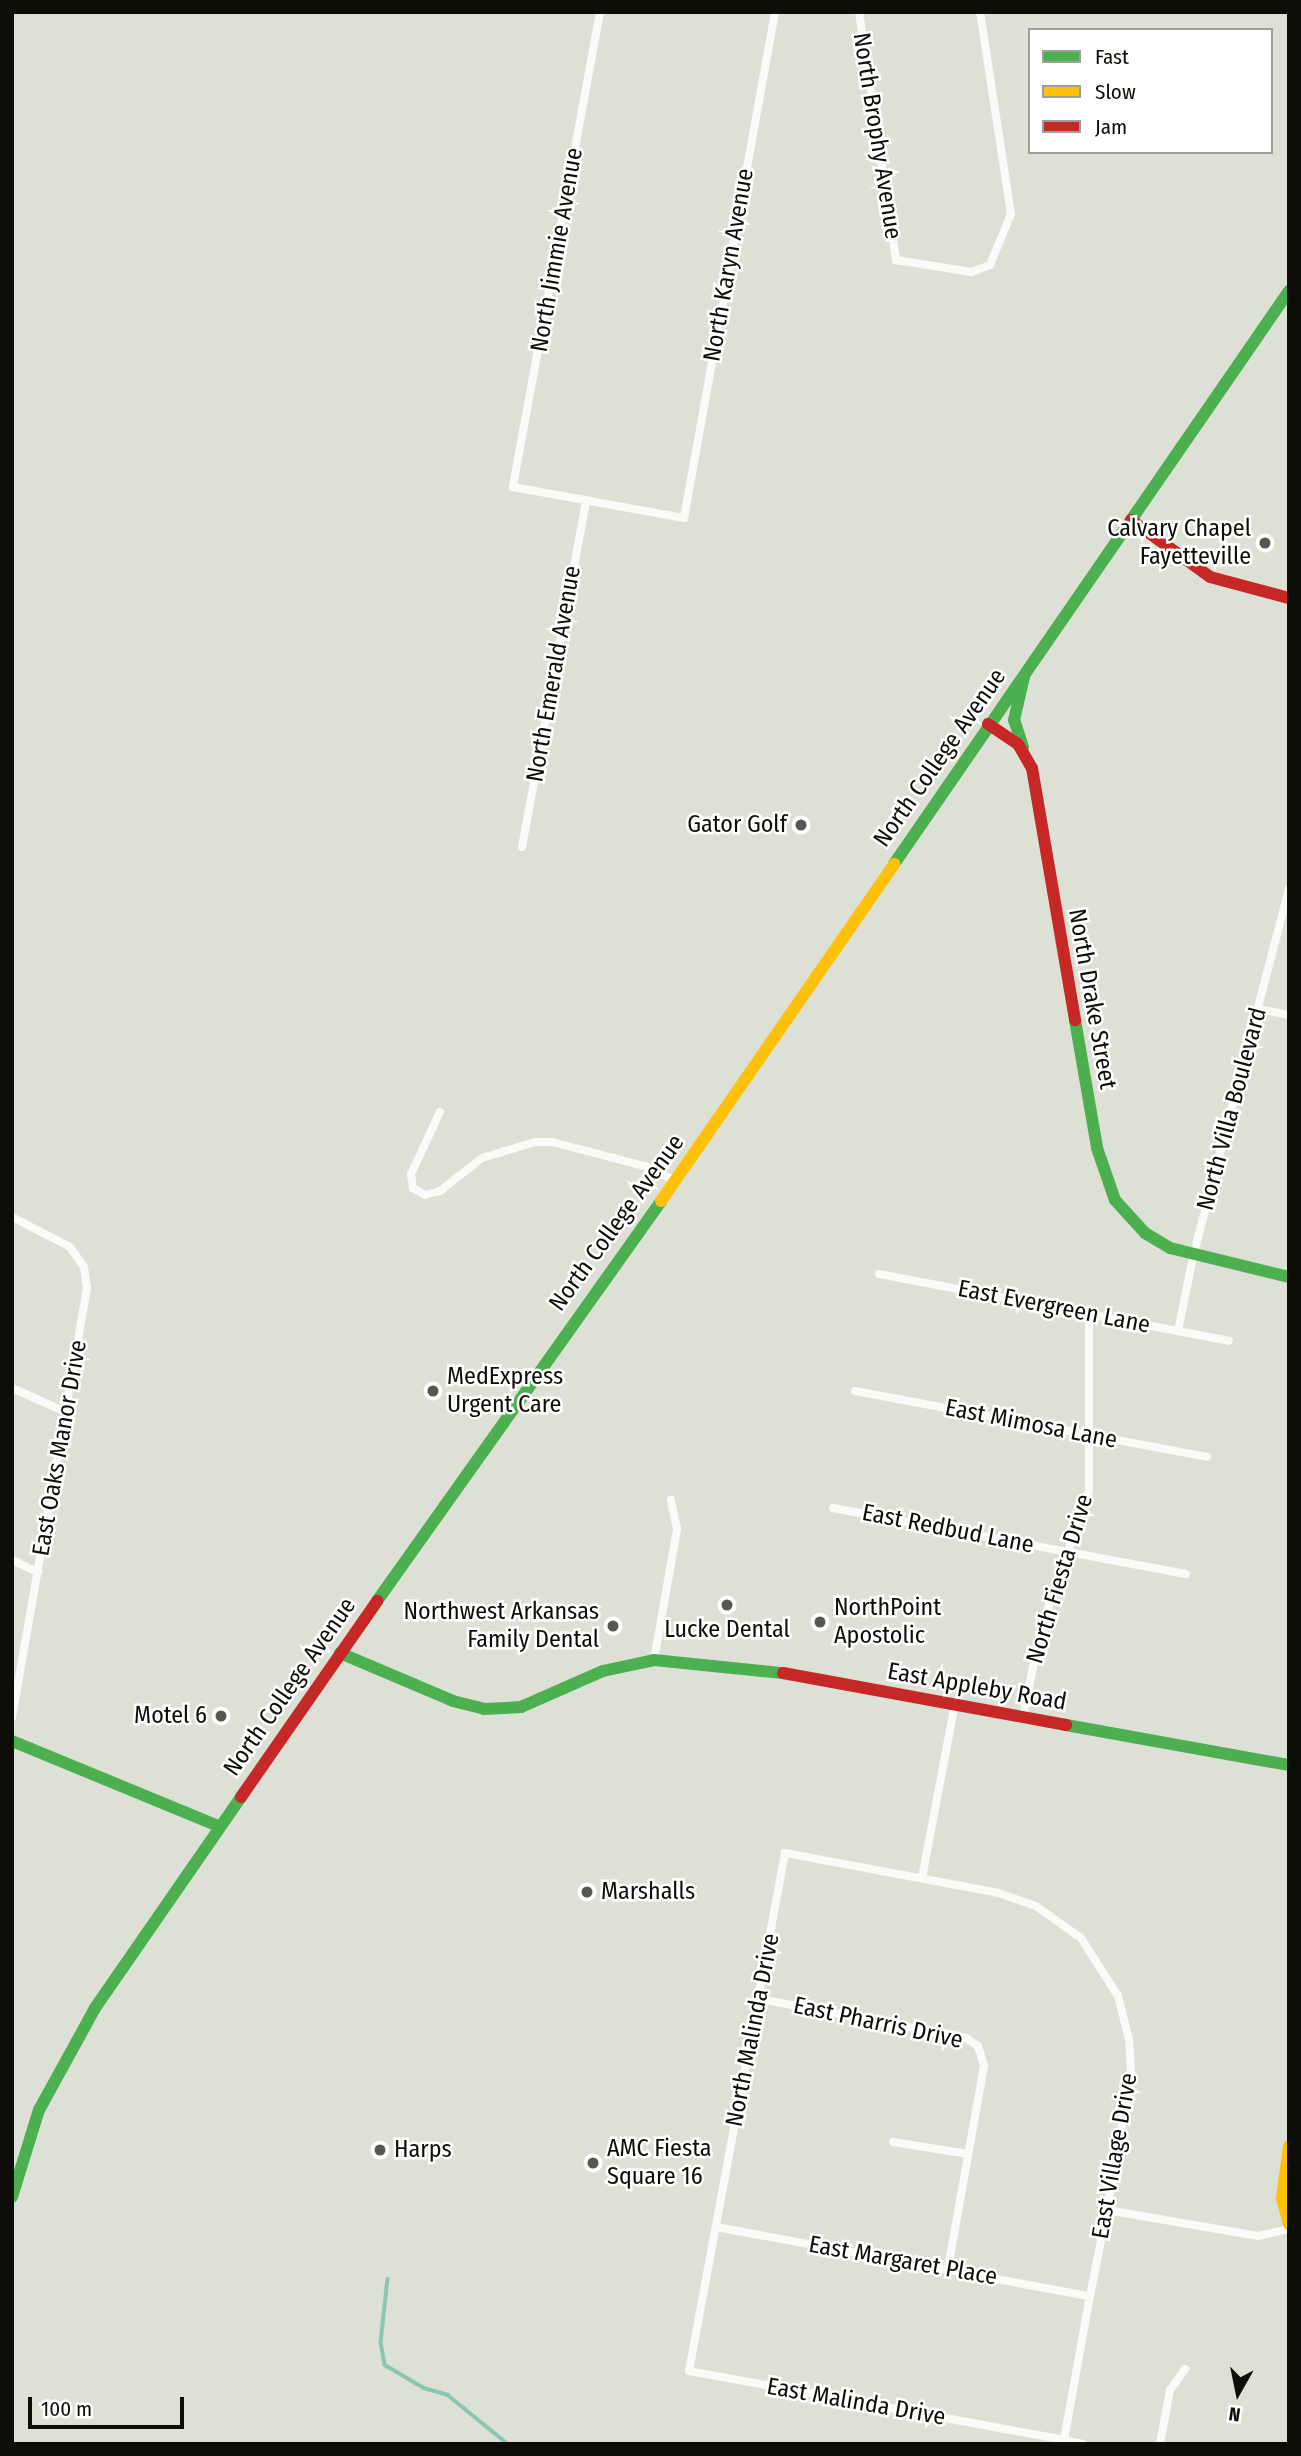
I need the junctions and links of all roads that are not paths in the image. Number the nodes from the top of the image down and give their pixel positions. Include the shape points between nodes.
1 (600, 12) edge
2 (775, 12) edge
3 (859, 12) edge
4 (980, 12) edge
5 (1289, 291) edge
6 (586, 500) junction
7 (1131, 520) junction
8 (1289, 598) edge
9 (1025, 671) junction
10 (988, 723) junction
11 (1024, 750) junction
12 (522, 847) dead end
13 (1289, 888) edge
14 (1286, 914) edge
15 (1258, 1009) junction
16 (1289, 1015) edge
17 (440, 1112) dead end
18 (675, 1181) junction
19 (12, 1217) edge
20 (1193, 1256) junction
21 (879, 1274) dead end
22 (1289, 1277) edge
23 (1089, 1314) junction
24 (1178, 1331) junction
25 (1229, 1341) dead end
26 (12, 1388) edge
27 (855, 1391) dead end
28 (66, 1412) junction
29 (1090, 1436) junction
30 (1207, 1457) dead end
31 (671, 1500) dead end
32 (833, 1508) dead end
33 (1069, 1552) junction
34 (12, 1560) edge
35 (38, 1572) junction
36 (1186, 1574) dead end
37 (340, 1653) junction
38 (654, 1660) junction
39 (955, 1703) junction
40 (1023, 1717) junction
41 (12, 1718) edge
42 (12, 1741) edge
43 (1289, 1765) edge
44 (218, 1826) junction
45 (785, 1853) joint
46 (922, 1878) junction
47 (760, 1999) junction
48 (893, 2142) dead end
49 (1289, 2146) edge
50 (968, 2154) junction
51 (12, 2197) edge
52 (1107, 2210) junction
53 (1289, 2226) edge
54 (716, 2227) junction
55 (948, 2269) junction
56 (1090, 2295) junction
57 (1185, 2369) dead end
58 (689, 2371) joint
59 (1064, 2442) edge
60 (1083, 2444) edge
61 (1160, 2444) edge

1 - 6 street, North Jimmie Avenue via 513,487
2 - 6 street, North Karyn Avenue via 684,517
3 - 4 street, North Brophy Avenue via 896,260 982,270 995,258 1011,205
5 - 7 main road, North College Avenue
6 - 12 street, North Emerald Avenue
7 - 8 main road via 1210,577
7 - 9 main road, North College Avenue
9 - 10 main road, North College Avenue
9 - 11 main road, North Drake Street via 1014,720
10 - 11 main road
10 - 18 main road, North College Avenue
11 - 20 main road, North Drake Street via 1032,768 1104,1178 1134,1224 1157,1241
13 - 14 street, North Villa Boulevard
14 - 15 street, North Villa Boulevard
15 - 16 street
15 - 20 street, North Villa Boulevard
17 - 18 street via 411,1174 413,1188 425,1195 440,1191 482,1158 535,1142 552,1142 648,1167
18 - 37 main road, North College Avenue
19 - 28 street, East Oaks Manor Drive via 70,1247 87,1277
20 - 22 main road, North Drake Street
20 - 24 street, North Villa Boulevard
21 - 23 street, East Evergreen Lane
23 - 24 street, East Evergreen Lane
23 - 29 street, North Fiesta Drive
24 - 25 street, East Evergreen Lane
26 - 28 street
27 - 29 street, East Mimosa Lane
28 - 35 street, East Oaks Manor Drive
29 - 30 street, East Mimosa Lane
29 - 33 street, North Fiesta Drive via 1086,1506
31 - 38 street via 677,1529
32 - 33 street, East Redbud Lane
33 - 36 street, East Redbud Lane
33 - 40 street, North Fiesta Drive via 1041,1628
34 - 35 street
35 - 41 street, East Oaks Manor Drive
37 - 38 main road, East Appleby Road via 453,1701 496,1710 521,1707 603,1671
37 - 44 main road, North College Avenue
38 - 39 main road, East Appleby Road via 751,1668
39 - 40 main road, East Appleby Road
39 - 46 street
40 - 43 main road, East Appleby Road
42 - 44 main road
44 - 51 main road, North College Avenue via 66,2056 39,2110
45 - 46 street, East Village Drive
45 - 47 street, North Malinda Drive
46 - 52 street, East Village Drive via 999,1893 1036,1906 1081,1938 1108,1974 1125,2015 1131,2056
47 - 50 street, East Pharris Drive via 966,2038 978,2046 984,2066
47 - 54 street, North Malinda Drive
48 - 50 street
49 - 53 main road via 1282,2198
50 - 55 street, East Pharris Drive
52 - 53 street via 1258,2236
52 - 56 street, East Village Drive
54 - 55 street, East Margaret Place
54 - 58 street, North Malinda Drive
55 - 56 street, East Margaret Place
56 - 59 street, East Village Drive
57 - 61 street via 1170,2390
58 - 59 street, East Malinda Drive
59 - 60 street, East Malinda Drive

